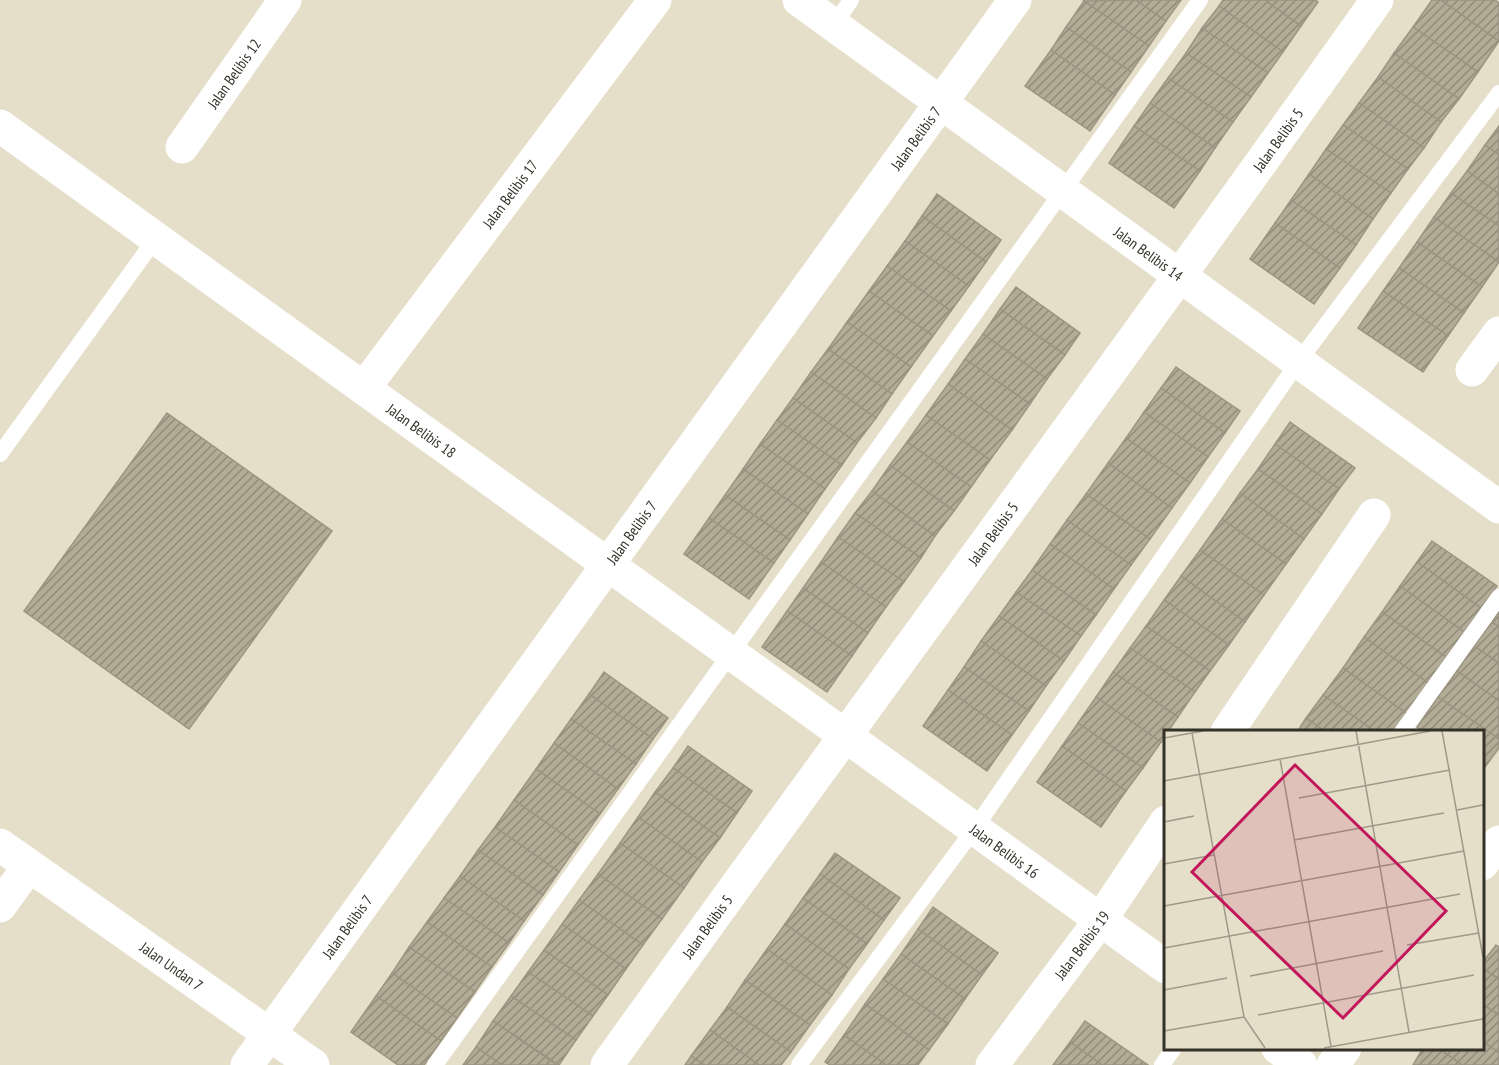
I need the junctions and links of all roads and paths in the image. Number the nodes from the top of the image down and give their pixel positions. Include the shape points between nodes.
1 (285, 0) edge
2 (655, 0) edge
3 (799, 0) edge
4 (1015, 0) edge
5 (1200, 0) edge
6 (1377, 0) edge
7 (842, 13) edge
8 (1499, 93) edge
9 (941, 103) junction
10 (0, 126) edge
11 (182, 147) dead end
12 (1063, 191) junction
13 (156, 238) junction
14 (1182, 277) junction
15 (1499, 333) edge
16 (1299, 362) junction
17 (1472, 370) dead end
18 (364, 388) junction
19 (0, 454) edge
20 (1499, 507) edge
21 (1374, 515) dead end
22 (607, 562) junction
23 (1499, 597) edge
24 (732, 652) junction
25 (1228, 730) edge
26 (1403, 730) edge
27 (844, 734) junction
28 (1164, 825) edge
29 (975, 828) junction
30 (1499, 842) edge
31 (0, 845) edge
32 (1484, 861) edge
33 (29, 866) junction
34 (0, 906) edge
35 (1101, 919) junction
36 (1164, 966) edge
37 (269, 1035) junction
38 (1173, 1050) edge
39 (1281, 1050) edge
40 (1344, 1050) edge
41 (248, 1065) edge
42 (314, 1065) edge
43 (435, 1065) edge
44 (607, 1065) edge
45 (799, 1065) edge
46 (992, 1065) edge
47 (1162, 1065) edge
48 (1301, 1065) edge
49 (1333, 1065) edge

1 - 11 street, Jalan Belibis 12
2 - 18 street, Jalan Belibis 17
3 - 7 street, Jalan Belibis 14
4 - 9 street, Jalan Belibis 7
5 - 12 lane
6 - 14 street, Jalan Belibis 5
7 - 9 street, Jalan Belibis 14
8 - 16 lane
9 - 12 street, Jalan Belibis 14
9 - 22 street, Jalan Belibis 7
10 - 13 street, Jalan Belibis 18
12 - 14 street, Jalan Belibis 14
12 - 24 lane
13 - 18 street, Jalan Belibis 18
13 - 19 lane
14 - 16 street, Jalan Belibis 14
14 - 27 street, Jalan Belibis 5
15 - 17 street
16 - 20 street, Jalan Belibis 14
16 - 29 lane
18 - 22 street, Jalan Belibis 18
21 - 25 street
22 - 24 street, Jalan Belibis 18
22 - 37 street, Jalan Belibis 7
23 - 26 lane
24 - 27 street, Jalan Belibis 18
24 - 43 lane
27 - 29 street, Jalan Belibis 16
27 - 44 street, Jalan Belibis 5
28 - 35 street, Jalan Belibis 19
29 - 35 street, Jalan Belibis 16
29 - 45 lane
30 - 32 street
31 - 33 street, Jalan Undan 7
33 - 34 street
33 - 37 street, Jalan Undan 7
35 - 36 street, Jalan Belibis 16
35 - 46 street, Jalan Belibis 19
37 - 41 street, Jalan Belibis 7
37 - 42 street, Jalan Undan 7
38 - 47 lane
39 - 48 street
40 - 49 street

